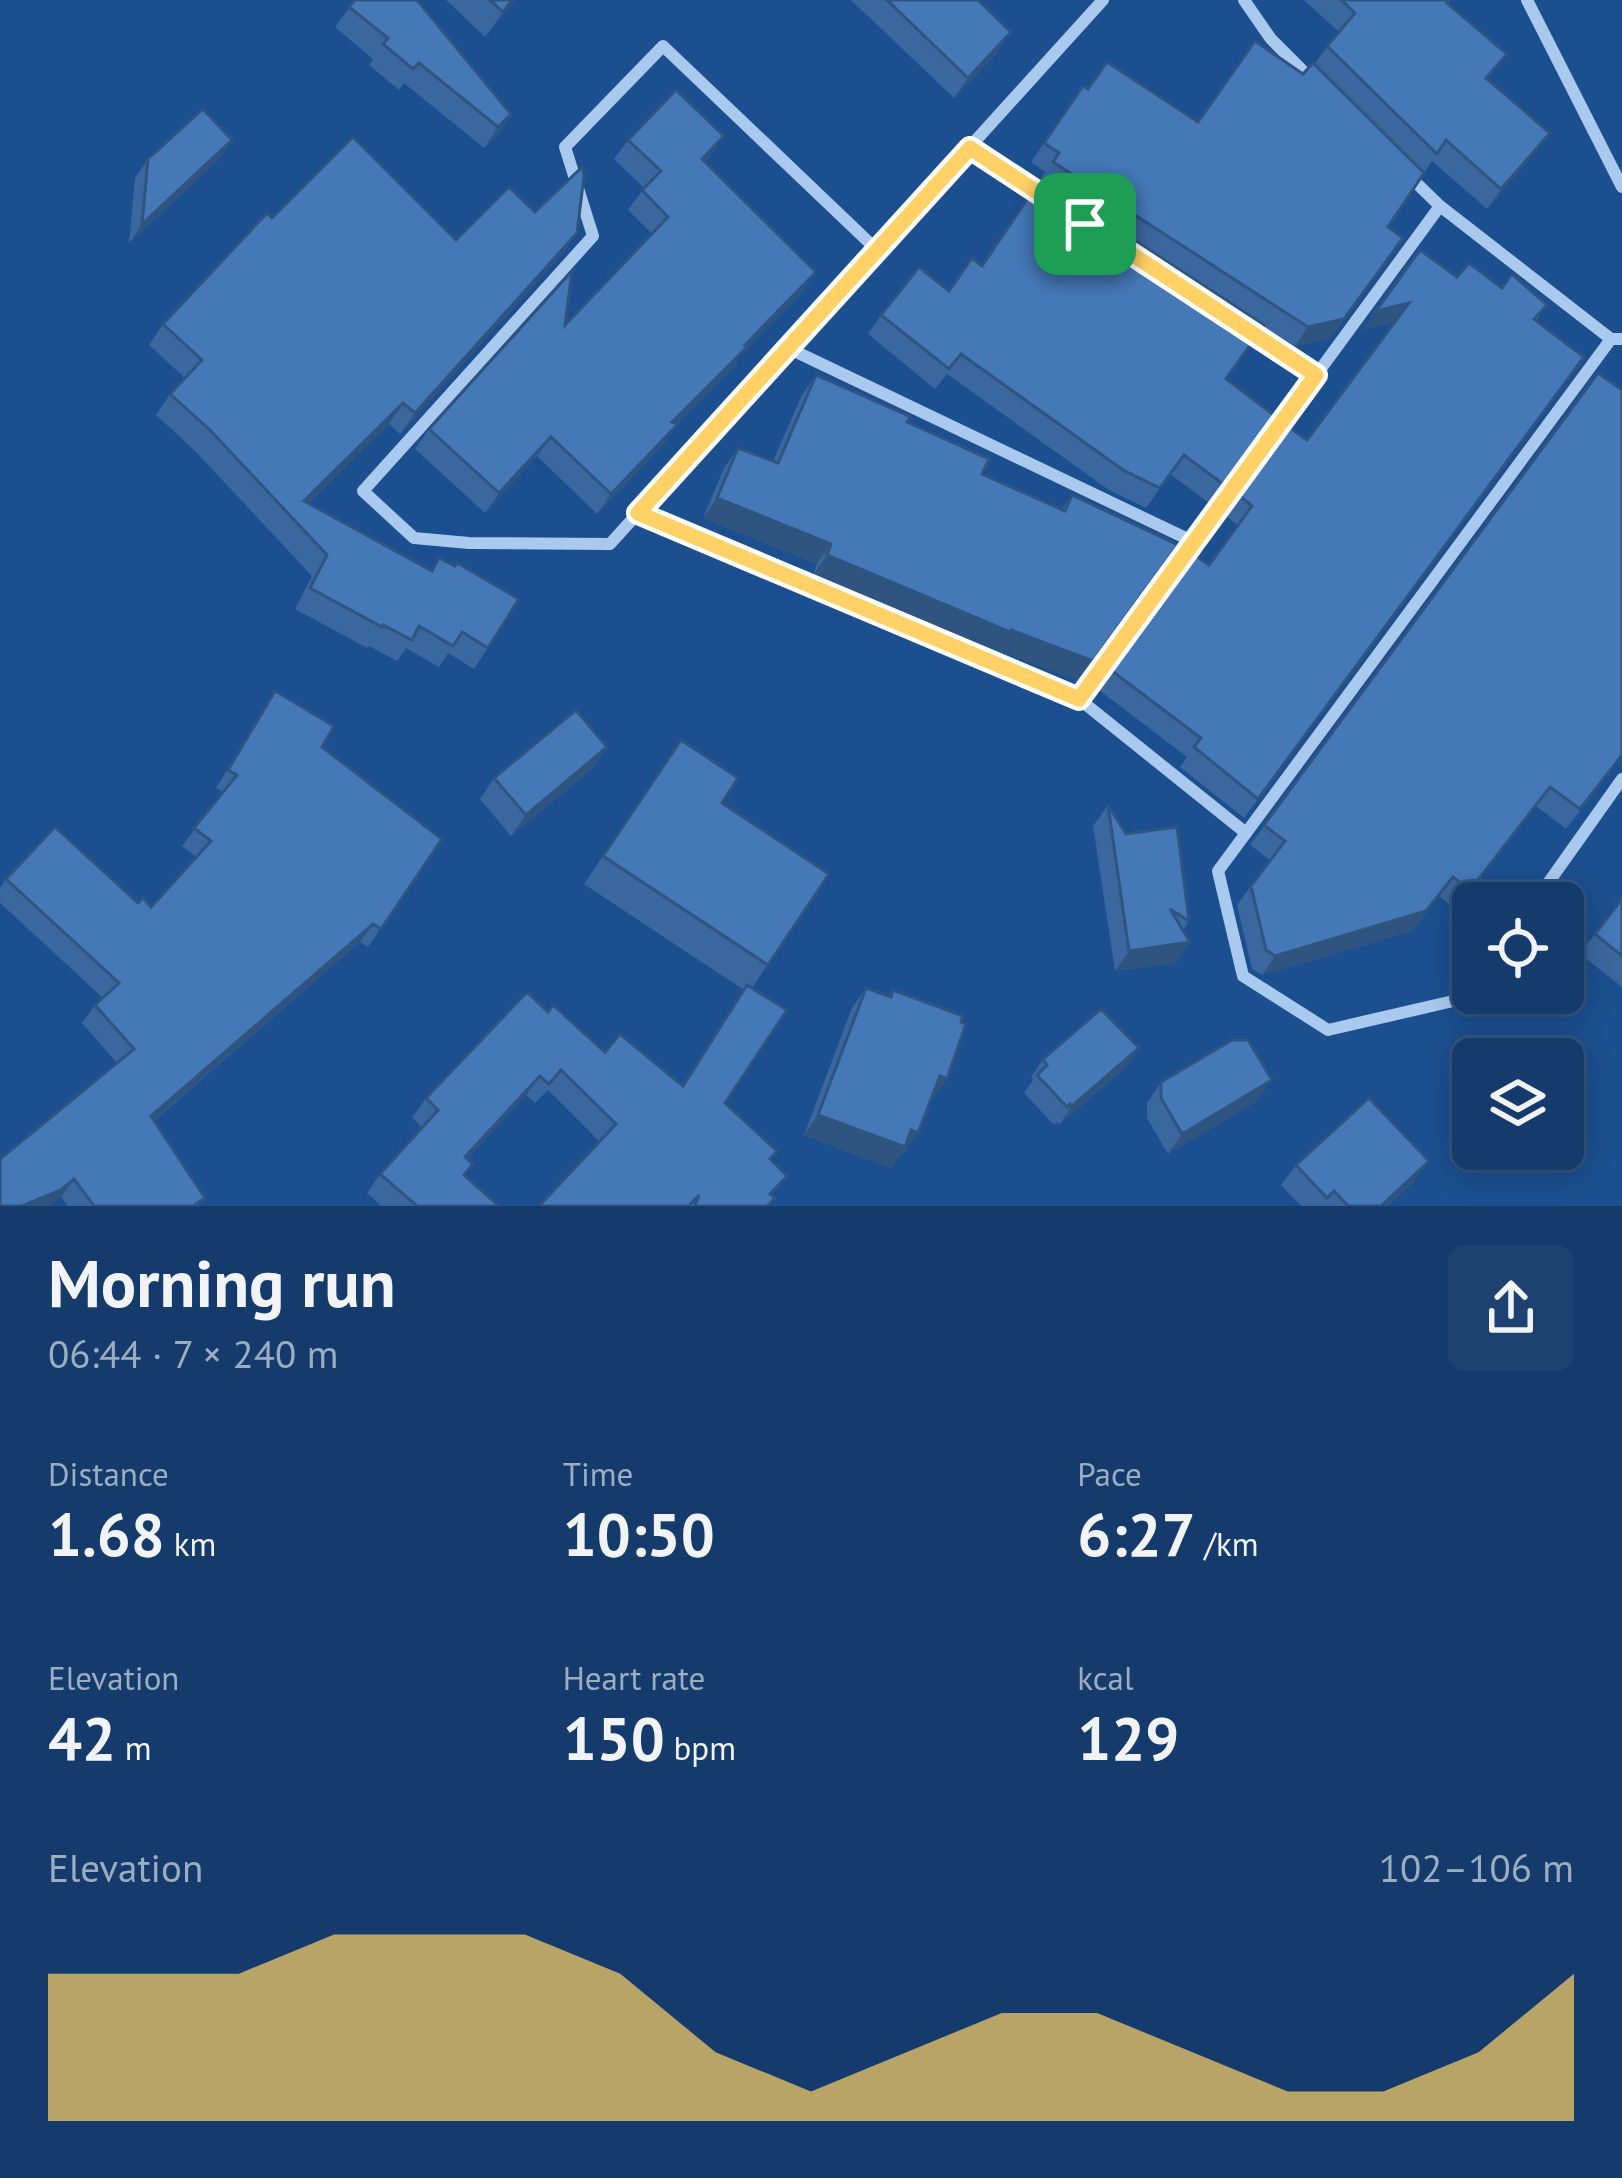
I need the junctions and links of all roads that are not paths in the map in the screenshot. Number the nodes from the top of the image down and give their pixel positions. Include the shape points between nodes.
1 (1103, 0) edge
2 (1244, 0) edge
3 (1527, 0) edge
4 (1321, 89) edge
5 (970, 148) junction
6 (1389, 156) edge
7 (1622, 187) edge
8 (1440, 206) junction
9 (1066, 211) edge
10 (877, 250) junction
11 (1239, 325) edge
12 (1617, 339) edge
13 (788, 348) junction
14 (1316, 375) junction
15 (638, 513) junction
16 (1194, 542) junction
17 (1079, 699) junction
18 (1622, 779) edge
19 (1246, 833) junction
20 (1549, 882) edge
21 (1452, 1001) edge

1 - 5 street
2 - 4 street
3 - 7 street
5 - 9 street
5 - 10 street
6 - 8 street
8 - 12 street
8 - 14 street
10 - 13 street
10 - 15 street via 663,46 565,147 593,236 363,491 414,538 470,543 610,544
11 - 14 street
12 - 19 street
13 - 15 street
13 - 16 street
14 - 16 street
15 - 17 street
16 - 17 street
17 - 19 street
18 - 20 street
19 - 21 street via 1218,872 1243,976 1328,1030

